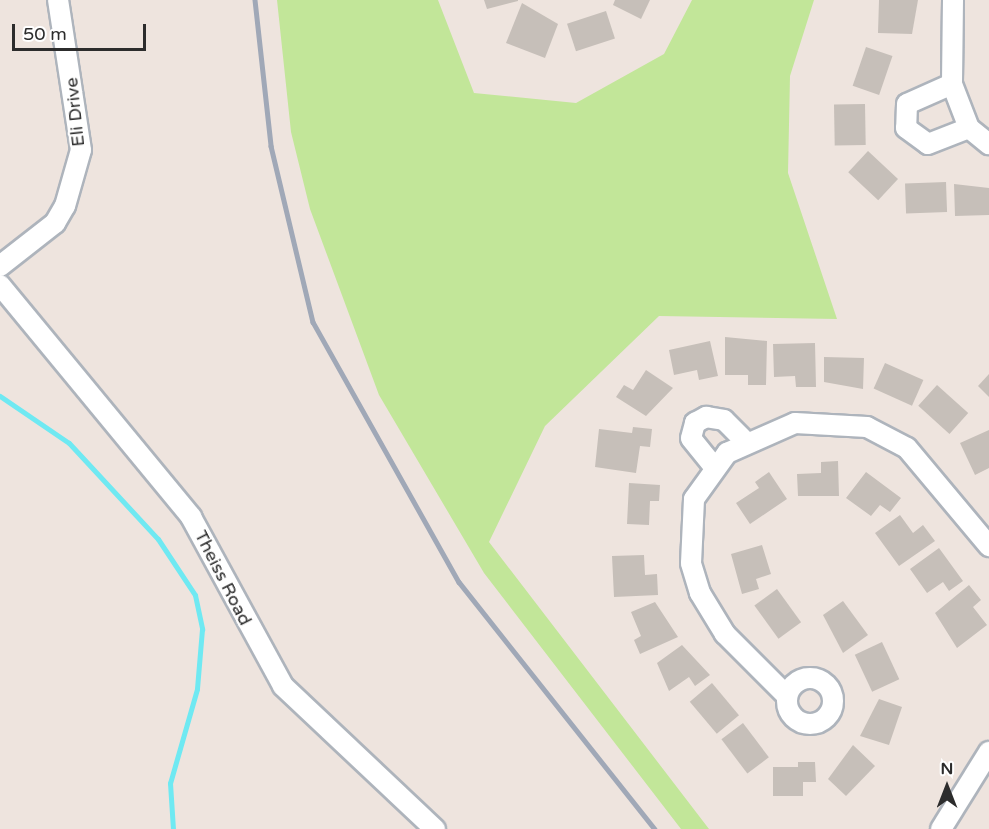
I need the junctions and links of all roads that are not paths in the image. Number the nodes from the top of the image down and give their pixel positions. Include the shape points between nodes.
1 (58, 0) edge
2 (953, 0) edge
3 (952, 84) junction
4 (969, 128) junction
5 (989, 144) edge
6 (0, 266) edge
7 (0, 285) edge
8 (746, 441) junction
9 (715, 468) junction
10 (986, 535) edge
11 (787, 696) dead end
12 (989, 752) edge
13 (435, 829) edge
14 (941, 829) edge

1 - 6 street, Eli Drive via 79,120 79,160 55,223
2 - 3 street
3 - 4 street
3 - 4 street via 907,104 906,128 928,144
4 - 5 street
7 - 13 street, Theiss Road via 191,517 283,686
8 - 9 street
8 - 9 street via 724,420 706,417 695,423 691,438
8 - 10 street via 777,427 813,421 867,427 907,448
9 - 11 street via 694,498 690,522 691,563 700,593 725,634
12 - 14 street

